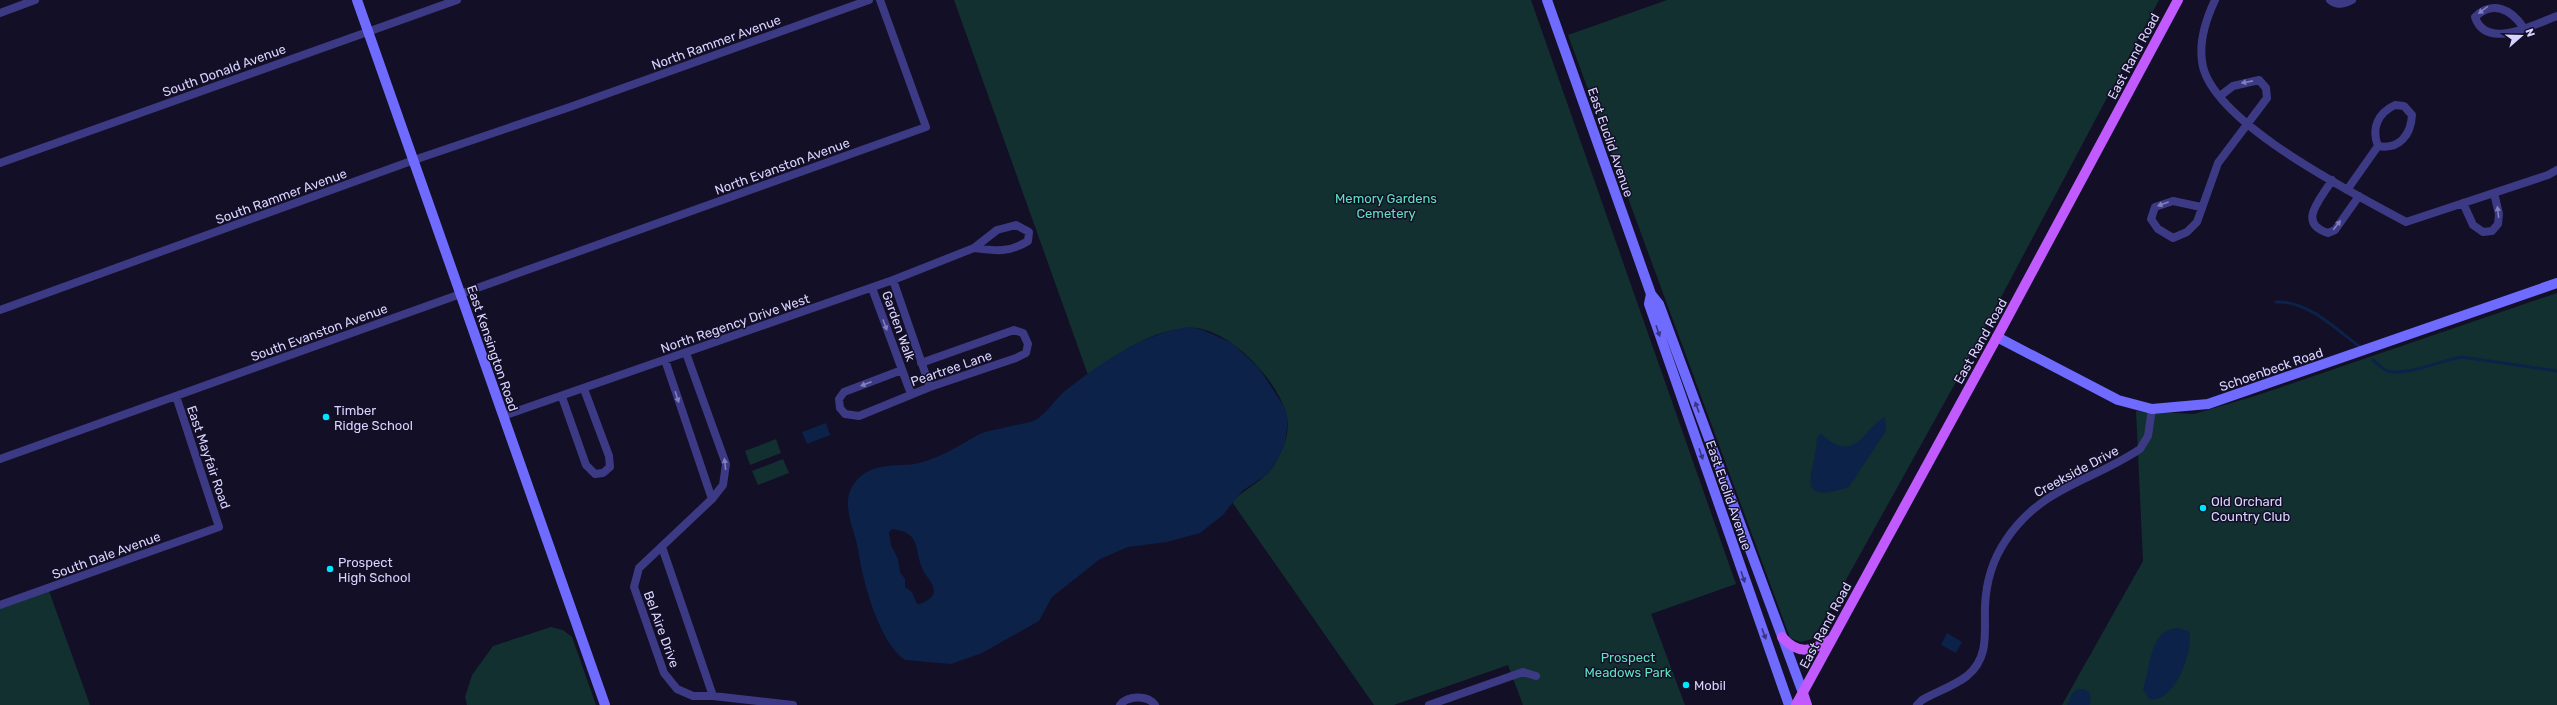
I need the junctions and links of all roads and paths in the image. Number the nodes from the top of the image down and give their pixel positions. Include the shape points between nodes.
1 (35, 0) edge
2 (356, 0) edge
3 (457, 0) edge
4 (869, 0) edge
5 (880, 0) edge
6 (1548, 0) edge
7 (2178, 0) edge
8 (2215, 0) edge
9 (2330, 0) edge
10 (2352, 0) edge
11 (0, 13) edge
12 (2557, 16) edge
13 (2523, 27) junction
14 (368, 32) junction
15 (2220, 96) junction
16 (570, 107) joint
17 (2246, 125) junction
18 (2378, 146) junction
19 (414, 160) junction
20 (0, 163) edge
21 (2557, 170) edge
22 (2332, 180) junction
23 (2347, 190) junction
24 (2494, 193) junction
25 (2359, 196) junction
26 (2463, 203) junction
27 (2201, 207) junction
28 (646, 227) joint
29 (974, 248) junction
30 (893, 280) junction
31 (2557, 283) edge
32 (872, 288) junction
33 (461, 294) junction
34 (1651, 294) junction
35 (0, 310) edge
36 (1997, 337) junction
37 (686, 353) junction
38 (665, 360) junction
39 (921, 363) junction
40 (902, 370) junction
41 (930, 387) junction
42 (584, 389) junction
43 (911, 394) junction
44 (176, 396) junction
45 (562, 397) junction
46 (2152, 409) junction
47 (503, 416) junction
48 (0, 459) edge
49 (712, 499) junction
50 (219, 526) joint
51 (662, 547) junction
52 (0, 605) edge
53 (1782, 637) junction
54 (1832, 639) junction
55 (1536, 676) dead end
56 (1803, 693) junction
57 (712, 696) junction
58 (1433, 704) edge
59 (605, 705) edge
60 (793, 705) edge
61 (1120, 705) edge
62 (1155, 705) edge
63 (1789, 705) edge
64 (1796, 705) edge
65 (1807, 705) edge
66 (1917, 705) edge

1 - 11 street
2 - 14 main road, East Kensington Road
3 - 14 street, South Donald Avenue
4 - 16 street, North Rammer Avenue
5 - 28 street, North Evanston Avenue via 926,127
6 - 34 main road, East Euclid Avenue
7 - 36 main road, East Rand Road
8 - 15 street via 2202,32 2202,62 2211,86
9 - 10 street via 2341,4
12 - 13 street
13 -> 13 street via 2513,12 2504,5 2492,4 2480,10 2475,17 2478,26 2484,32 2494,35
14 - 19 main road, East Kensington Road
14 - 20 street, South Donald Avenue
15 - 17 street
17 -> 15 street via 2267,98 2266,88 2259,80 2233,86
16 - 19 street, South Rammer Avenue
17 - 22 street
17 - 27 street via 2218,163
18 - 18 street via 2389,148 2397,145 2411,126 2412,115 2404,106 2395,104 2386,109 2374,127
18 - 23 street
19 - 33 main road, East Kensington Road
19 - 35 street, South Rammer Avenue
21 - 24 street
22 - 23 street
22 -> 25 street via 2311,216 2312,225 2318,230 2328,233 2335,230
23 - 25 street
24 - 26 street
26 -> 24 street via 2473,225 2483,232 2492,231 2498,224 2499,214
25 - 26 street via 2406,222
27 -> 27 street via 2173,200 2155,207 2152,219 2158,229 2173,238 2187,232 2197,222
28 - 33 street, South Evanston Avenue
29 - 29 street, North Regency Drive West via 1003,228 1016,225 1029,232 1028,241 1017,248 1003,252
29 - 30 street, North Regency Drive West
30 - 32 street, North Regency Drive West
30 - 39 street, Garden Walk
31 - 46 main road, Schoenbeck Road via 2208,404
32 - 37 street, North Regency Drive West
32 -> 40 street, Garden Walk
33 - 44 street, South Evanston Avenue
33 - 47 main road, East Kensington Road
53 -> 34 main road, East Euclid Avenue via 1659,304
34 -> 63 main road, East Euclid Avenue via 1649,304
36 - 46 main road, Schoenbeck Road via 2118,400
36 - 54 main road, East Rand Road
37 - 38 street, North Regency Drive West
49 -> 37 street, Bel Aire Drive via 723,485 726,464
38 - 42 street, North Regency Drive West
38 -> 49 street
39 - 41 street, Garden Walk
39 - 41 street, Peartree Lane via 1014,330 1023,333 1028,344 1026,353 1016,358
40 - 43 street, Garden Walk
40 -> 43 street, Peartree Lane via 844,392 838,399 840,408 845,414 859,416
41 - 43 street, Peartree Lane
42 - 45 street, North Regency Drive West
42 - 45 street via 609,456 610,467 603,473 594,474 586,465
44 - 48 street, South Evanston Avenue
44 - 50 street, East Mayfair Road
45 - 47 street, North Regency Drive West
46 - 66 street, Creekside Drive via 2148,436 2140,449 2038,503 2022,519 2006,541 1991,569 1985,606 1986,643 1979,664 1963,679
47 - 59 main road, East Kensington Road
49 - 51 street, Bel Aire Drive
50 - 52 street, South Dale Avenue
51 - 57 street, Bel Aire Drive
51 - 57 street, Bel Aire Drive via 639,568 634,587 664,674 676,689 693,696
53 - 54 main road via 1790,646 1808,650
53 - 56 main road, East Euclid Avenue
54 - 56 main road, East Rand Road
55 - 58 street via 1523,672
56 - 64 main road, East Rand Road
56 - 65 main road
57 - 60 street, Bel Aire Drive
61 - 62 street via 1129,698 1147,699

